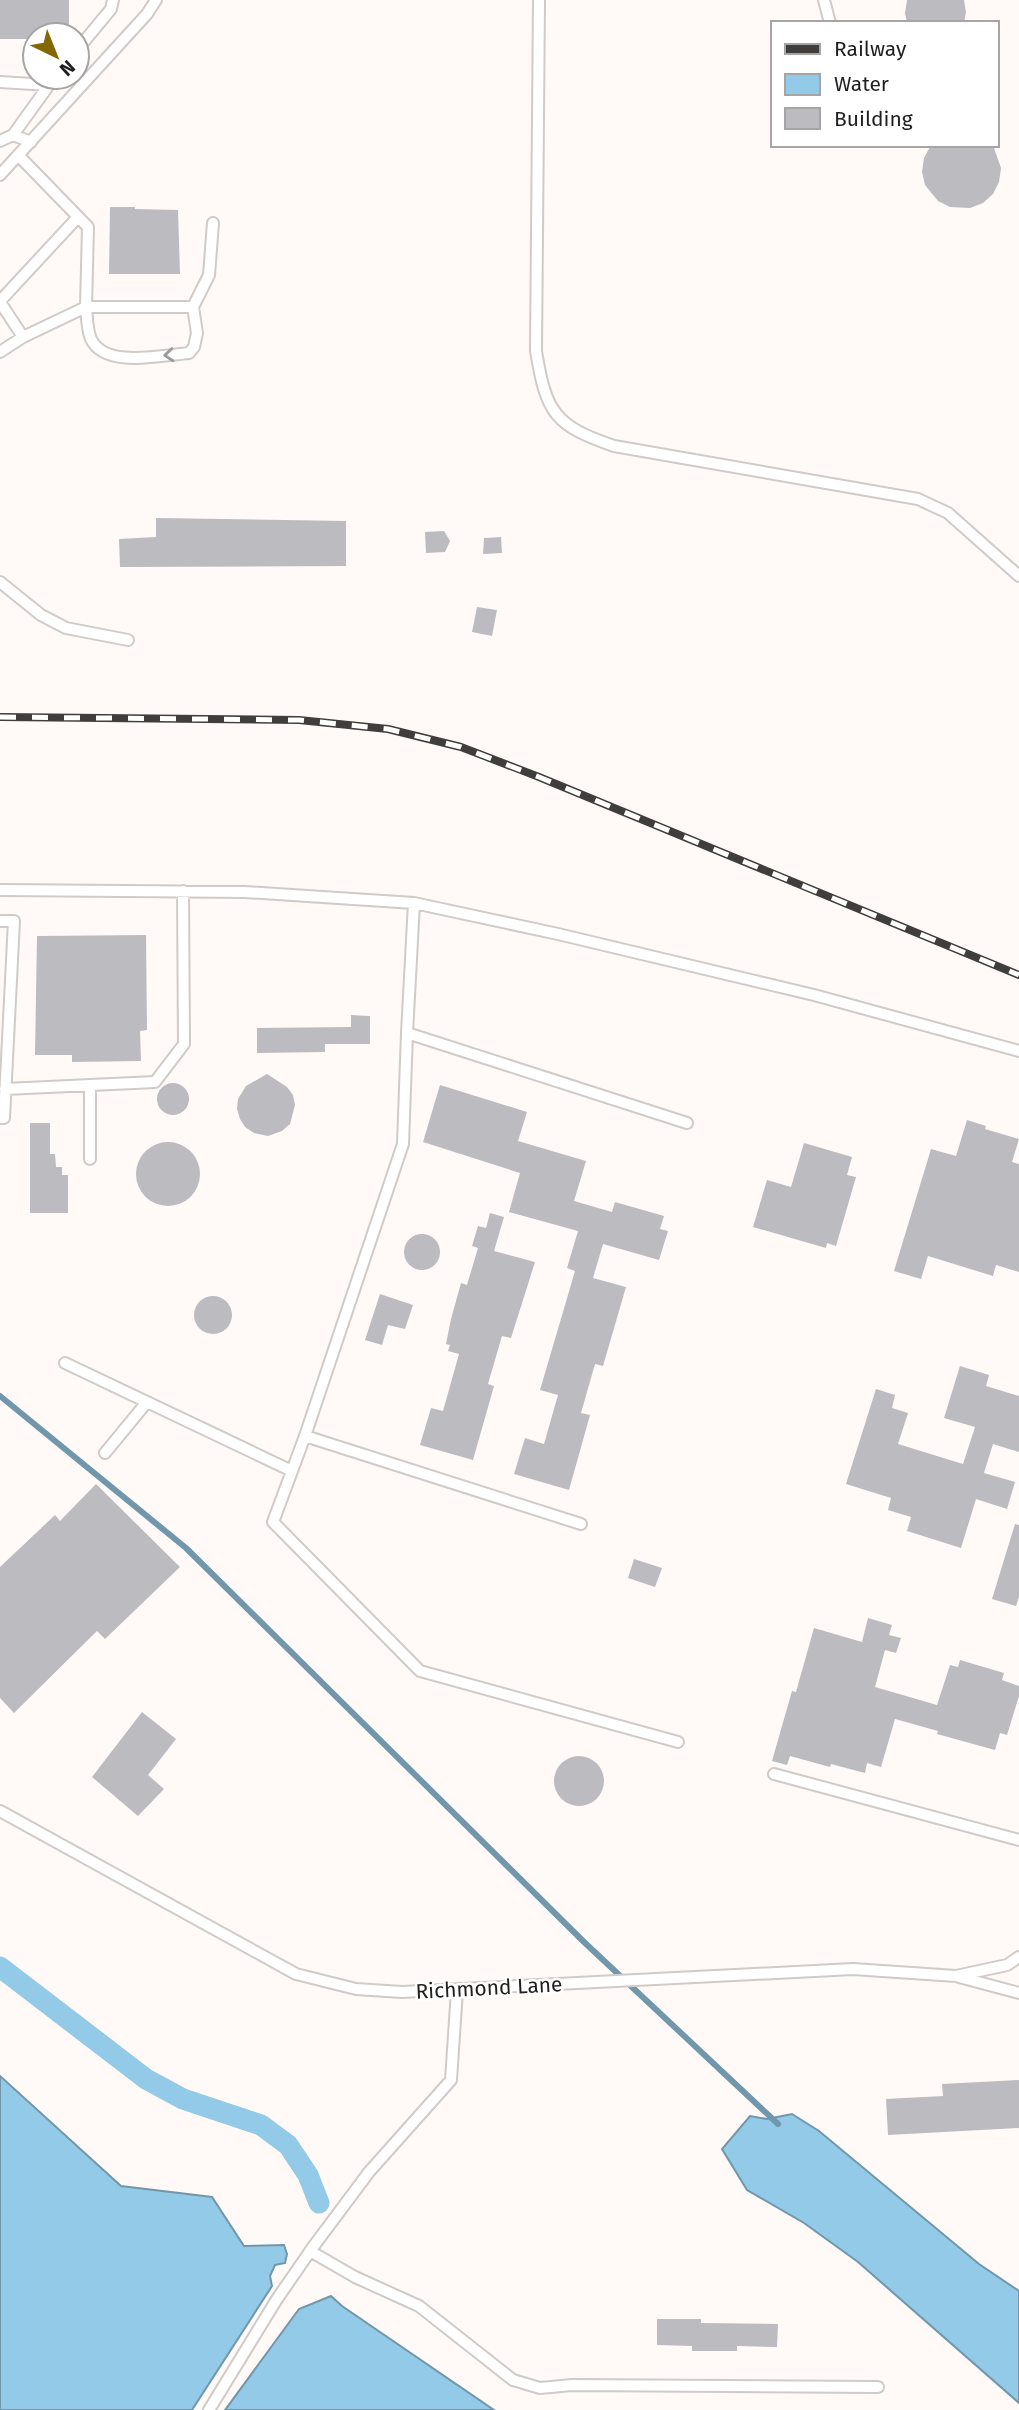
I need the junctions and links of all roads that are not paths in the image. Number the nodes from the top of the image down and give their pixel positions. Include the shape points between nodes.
1 (113, 0) edge
2 (156, 0) edge
3 (539, 0) edge
4 (824, 0) edge
5 (829, 21) edge
6 (91, 33) edge
7 (0, 82) edge
8 (21, 82) edge
9 (45, 91) edge
10 (13, 135) junction
11 (0, 141) edge
12 (31, 142) junction
13 (18, 155) junction
14 (0, 175) edge
15 (78, 217) junction
16 (213, 223) dead end
17 (0, 302) edge
18 (86, 307) junction
19 (192, 307) junction
20 (23, 337) junction
21 (0, 352) edge
22 (1019, 576) edge
23 (0, 582) edge
24 (128, 640) dead end
25 (0, 890) edge
26 (183, 891) junction
27 (414, 903) junction
28 (0, 920) edge
29 (407, 1033) junction
30 (1019, 1051) edge
31 (90, 1085) junction
32 (5, 1089) junction
33 (0, 1118) edge
34 (687, 1123) dead end
35 (90, 1159) dead end
36 (65, 1363) dead end
37 (147, 1402) junction
38 (305, 1436) junction
39 (104, 1453) dead end
40 (292, 1471) junction
41 (581, 1524) dead end
42 (678, 1742) dead end
43 (774, 1774) dead end
44 (0, 1811) edge
45 (1019, 1840) edge
46 (1019, 1957) edge
47 (956, 1976) junction
48 (460, 1989) junction
49 (1019, 1993) edge
50 (310, 2251) junction
51 (878, 2387) dead end
52 (209, 2410) edge

1 - 6 lane
2 - 12 lane
3 - 22 lane via 536,352 541,383 553,412 581,435 614,446 918,499 948,513
4 - 5 lane
7 - 8 lane
9 - 10 lane
10 - 11 lane
10 - 12 lane
12 - 13 lane
13 - 14 lane
13 - 15 lane
15 - 17 lane
15 - 18 lane via 88,228
16 - 19 lane via 209,275
17 - 20 lane
18 - 19 lane
19 -> 18 lane via 197,333 189,353 120,358 99,351 90,338
18 - 20 lane
20 - 21 lane
23 - 24 lane via 41,615 66,628
25 - 26 lane
26 - 27 lane
26 - 31 lane via 184,1044 155,1082
27 - 29 lane
27 - 30 lane via 814,995
28 - 32 lane via 14,921
29 - 34 lane
29 - 38 lane via 404,1144
31 - 32 lane
31 - 35 lane
32 - 33 lane via 4,1118
36 - 37 lane
37 - 39 lane
37 - 40 lane
38 - 40 lane
38 - 41 lane
40 - 42 lane via 273,1522 420,1671
43 - 45 lane
44 - 48 lane, Richmond Lane via 296,1974 356,1989
46 - 47 lane, Richmond Lane via 1007,1965
47 - 48 lane, Richmond Lane via 853,1969
47 - 49 lane
48 - 50 lane via 451,2080 369,2172
50 - 51 lane via 419,2306 524,2385
50 - 52 lane

